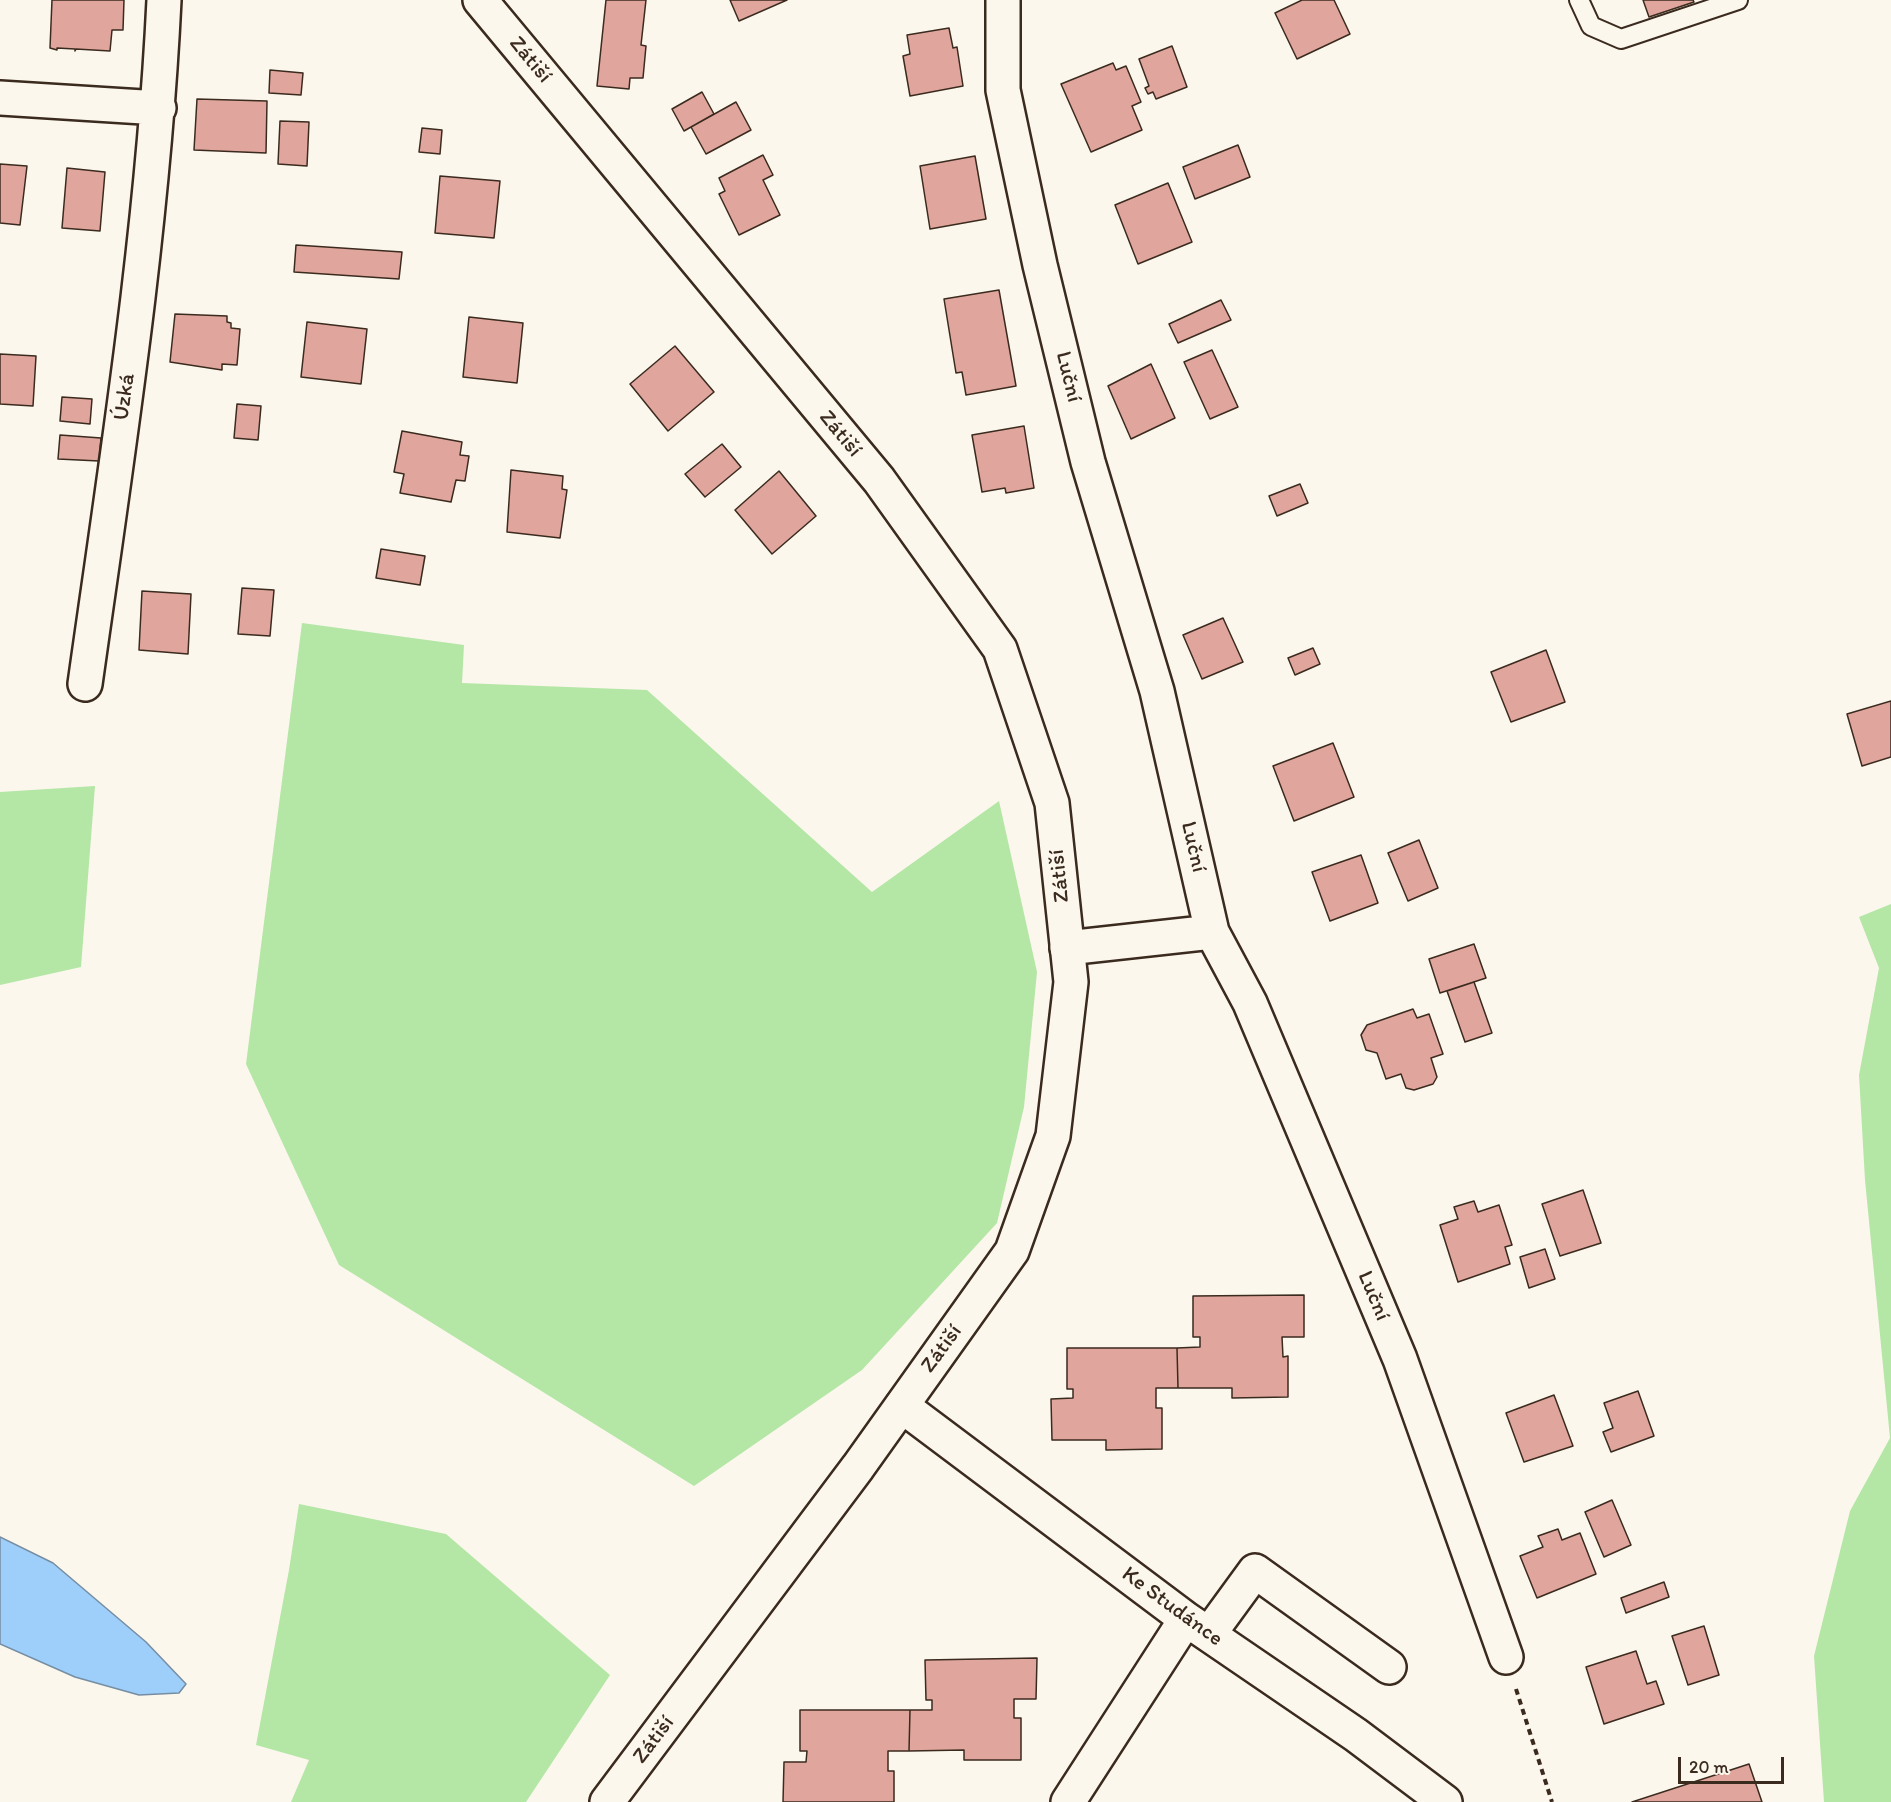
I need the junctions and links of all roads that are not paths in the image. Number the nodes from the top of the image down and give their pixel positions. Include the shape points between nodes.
1 (164, 0) edge
2 (480, 0) edge
3 (1003, 0) edge
4 (1579, 0) edge
5 (1738, 0) edge
6 (0, 98) edge
7 (159, 108) junction
8 (85, 684) dead end
9 (1212, 932) junction
10 (1067, 948) junction
11 (902, 1406) junction
12 (1197, 1627) junction
13 (1506, 1657) road end
14 (1389, 1667) dead end
15 (607, 1802) edge
16 (1068, 1802) edge
17 (1445, 1802) edge

1 - 7 street, Úzká
2 - 10 street, Zátiší via 879,480 1000,649 1052,802
3 - 9 street, Luční via 1004,90 1040,265 1088,462 1157,691
4 - 5 lane via 1591,26 1621,39
6 - 7 street
7 - 8 street, Úzká via 144,265
9 - 10 street
9 - 13 street, Luční via 1250,1003 1400,1359
10 - 11 street, Zátiší via 1071,982 1053,1136 1012,1251
11 - 12 street, Ke Studánce
11 - 15 street, Zátiší
12 - 14 street via 1255,1571
12 - 16 street
12 - 17 street, Ke Studánce via 1356,1735

